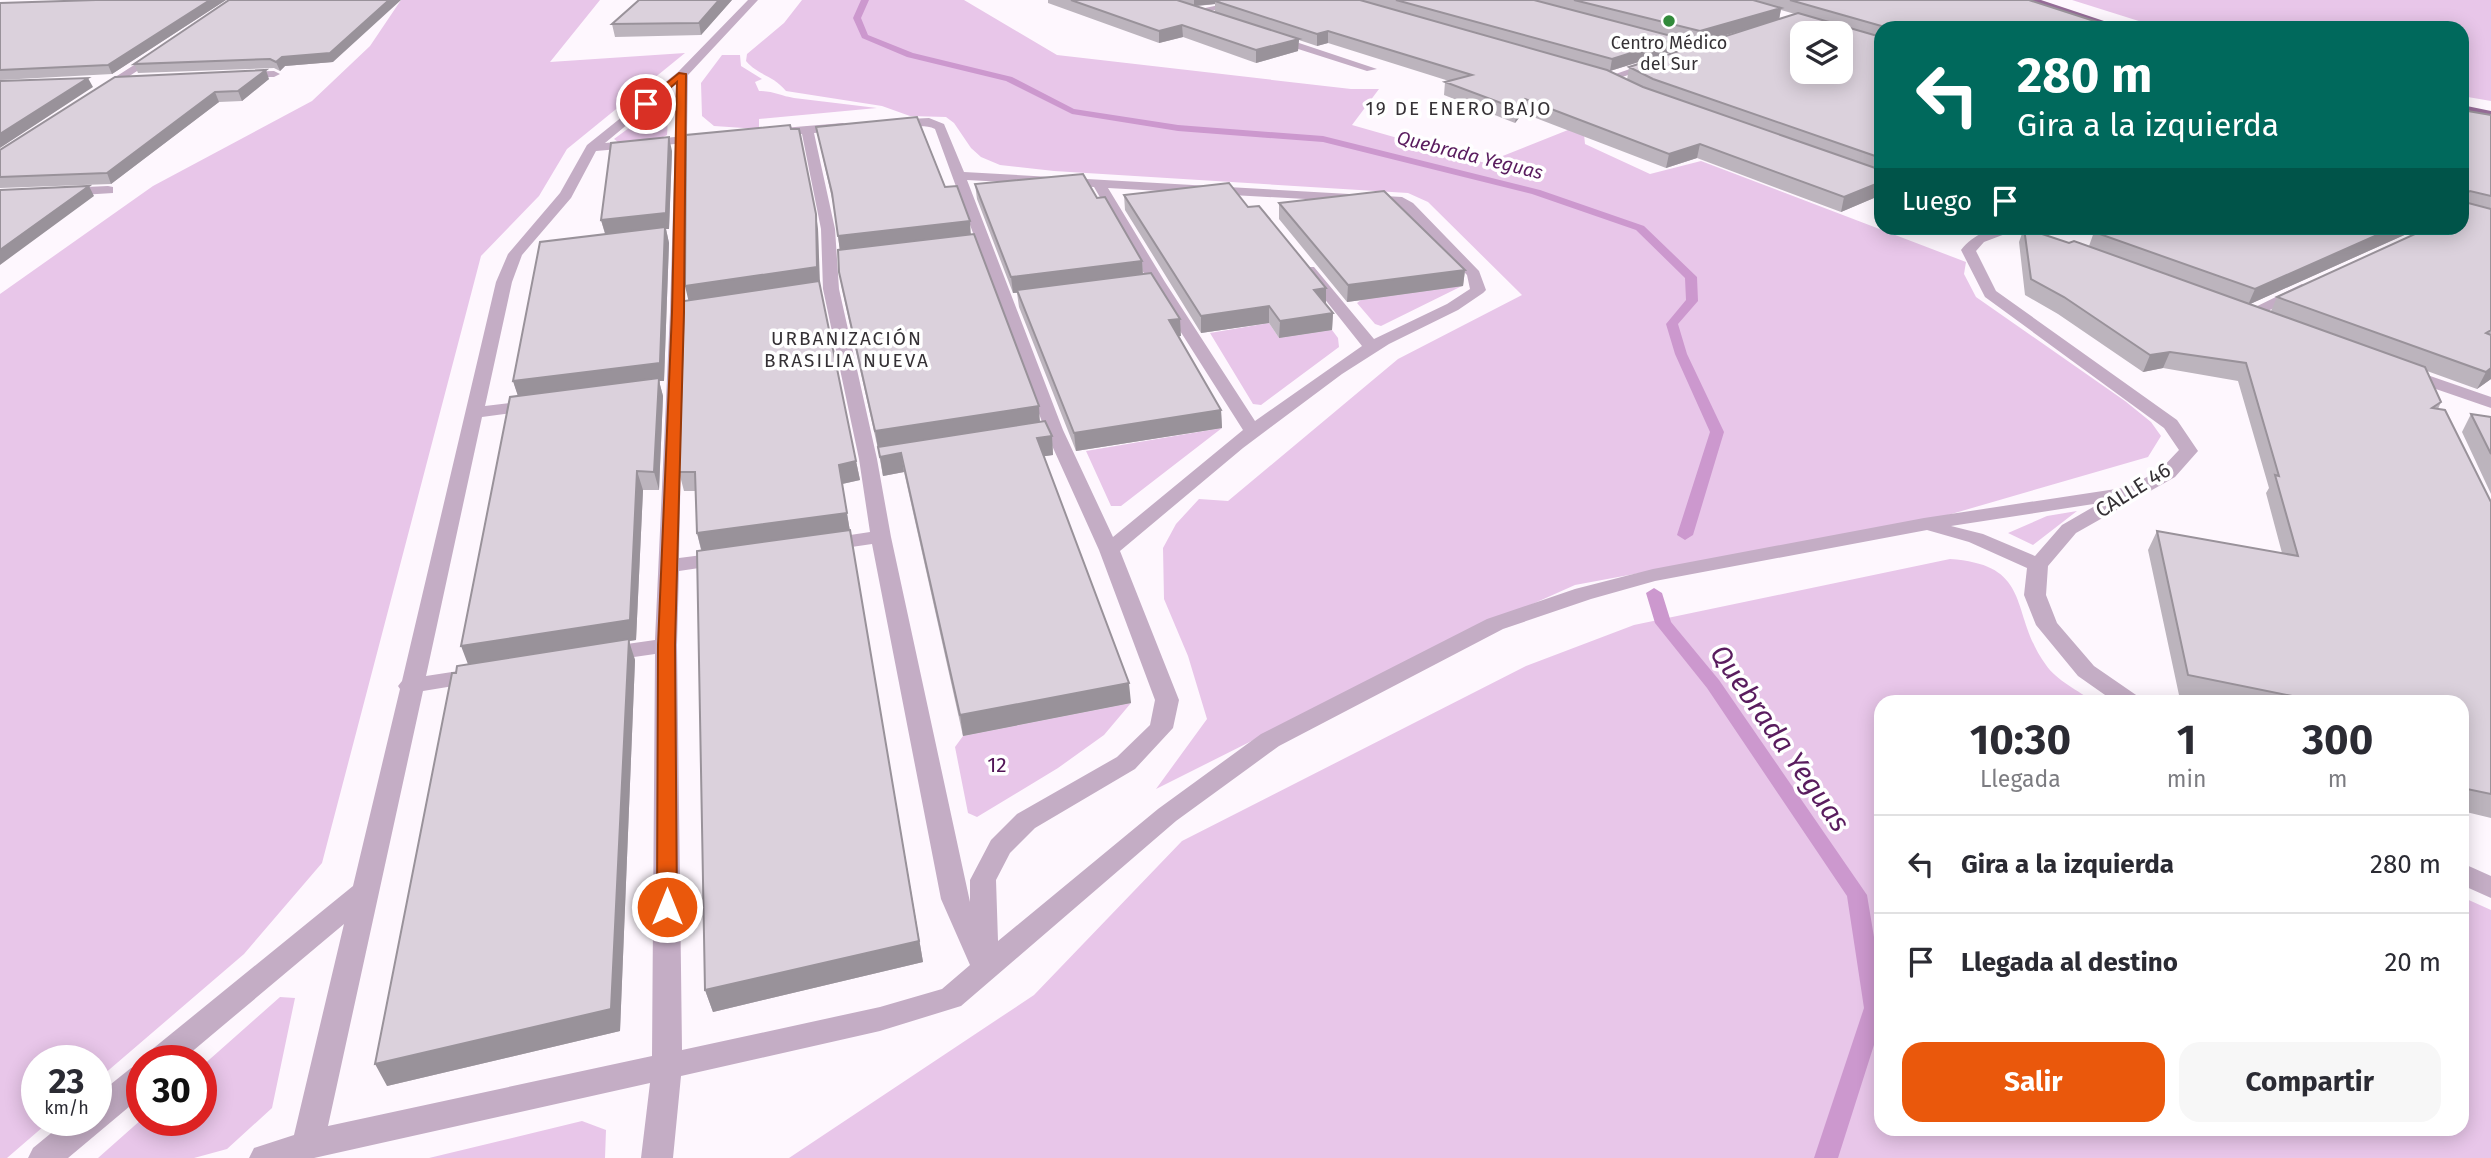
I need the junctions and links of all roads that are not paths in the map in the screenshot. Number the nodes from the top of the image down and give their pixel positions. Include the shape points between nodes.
1 (753, 0) edge
2 (1260, 0) edge
3 (2031, 0) edge
4 (1179, 8) edge
5 (1191, 12) junction
6 (1216, 20) edge
7 (2097, 21) edge
8 (1255, 32) edge
9 (1634, 33) edge
10 (171, 44) edge
11 (1711, 46) edge
12 (1699, 50) junction
13 (1673, 58) edge
14 (1661, 62) edge
15 (1371, 69) edge
16 (274, 74) edge
17 (682, 74) junction
18 (1597, 74) edge
19 (221, 76) edge
20 (1610, 78) junction
21 (142, 79) edge
22 (116, 80) junction
23 (90, 82) edge
24 (1622, 84) edge
25 (83, 102) edge
26 (2469, 110) edge
27 (2491, 115) edge
28 (881, 124) edge
29 (856, 126) edge
30 (807, 130) junction
31 (751, 134) edge
32 (724, 136) edge
33 (682, 139) junction
34 (591, 148) junction
35 (959, 176) junction
36 (1099, 184) junction
37 (108, 190) edge
38 (54, 192) edge
39 (1246, 192) junction
40 (1263, 213) edge
41 (1995, 235) edge
42 (542, 251) edge
43 (515, 254) junction
44 (1296, 254) edge
45 (2322, 280) edge
46 (2272, 324) edge
47 (1371, 347) junction
48 (2388, 366) edge
49 (2426, 381) junction
50 (554, 402) edge
51 (2491, 403) edge
52 (2437, 404) edge
53 (474, 413) junction
54 (1253, 431) junction
55 (2136, 492) junction
56 (1924, 524) junction
57 (881, 537) junction
58 (802, 548) edge
59 (1109, 550) junction
60 (748, 555) edge
61 (2038, 565) junction
62 (669, 566) junction
63 (666, 645) junction
64 (586, 658) edge
65 (505, 671) edge
66 (410, 686) junction
67 (2121, 695) edge
68 (2469, 876) edge
69 (2491, 887) edge
70 (364, 892) junction
71 (985, 967) junction
72 (179, 1045) edge
73 (667, 1065) junction
74 (126, 1090) edge
75 (112, 1102) edge
76 (71, 1136) edge
77 (308, 1145) junction
78 (44, 1158) edge
79 (265, 1158) edge
80 (657, 1158) edge

1 - 17 street
2 - 5 street
3 - 7 main road
4 - 5 street
5 - 6 street
8 - 15 street
9 - 12 street
10 - 22 street
11 - 12 street
12 - 13 street
14 - 20 street
16 - 19 street
17 - 33 street
17 - 34 street
18 - 20 street
20 - 24 street
21 - 22 street
22 - 23 street
22 - 25 street
26 - 27 main road
28 - 35 street via 929,122 940,127
29 - 30 street
30 - 31 street
30 - 57 street via 839,259 824,290 875,458
32 - 33 street
33 - 34 street
33 - 62 street via 672,235 685,311 667,387
34 - 43 street via 566,195
35 - 36 street
35 - 59 street via 977,243 1013,300 1047,431
36 - 39 street
36 - 54 street via 1150,283
37 - 38 street
39 - 40 street
39 - 47 street via 1397,200 1474,274 1478,290 1460,305
41 - 55 street, CALLE 46 via 1979,239 1968,250 1990,294 2171,424 2189,450 2168,473
42 - 43 street
43 - 53 street via 504,282
44 - 47 street
45 - 46 street via 2240,312
47 - 54 street
48 - 49 street
49 - 51 street
49 - 52 street
50 - 53 street
53 - 66 street
54 - 59 street
55 - 56 street
55 - 61 street, CALLE 46 via 2069,529
56 - 61 street via 1976,538
56 - 71 street via 1653,575 1495,624 1270,740 1167,815
57 - 58 street
57 - 71 street via 955,900
59 - 71 street via 1167,700 1161,729 1126,763 1026,821 1000,847 983,880
60 - 62 street
61 - 67 street via 2035,595 2047,625 2086,671
62 - 63 street
63 - 64 street
63 - 73 street
65 - 66 street
66 - 70 street
68 - 69 street
70 - 72 street
70 - 77 street
71 - 73 street via 951,998 880,1019
73 - 77 street
73 - 80 street
74 - 75 street
76 - 78 street
77 - 79 street

